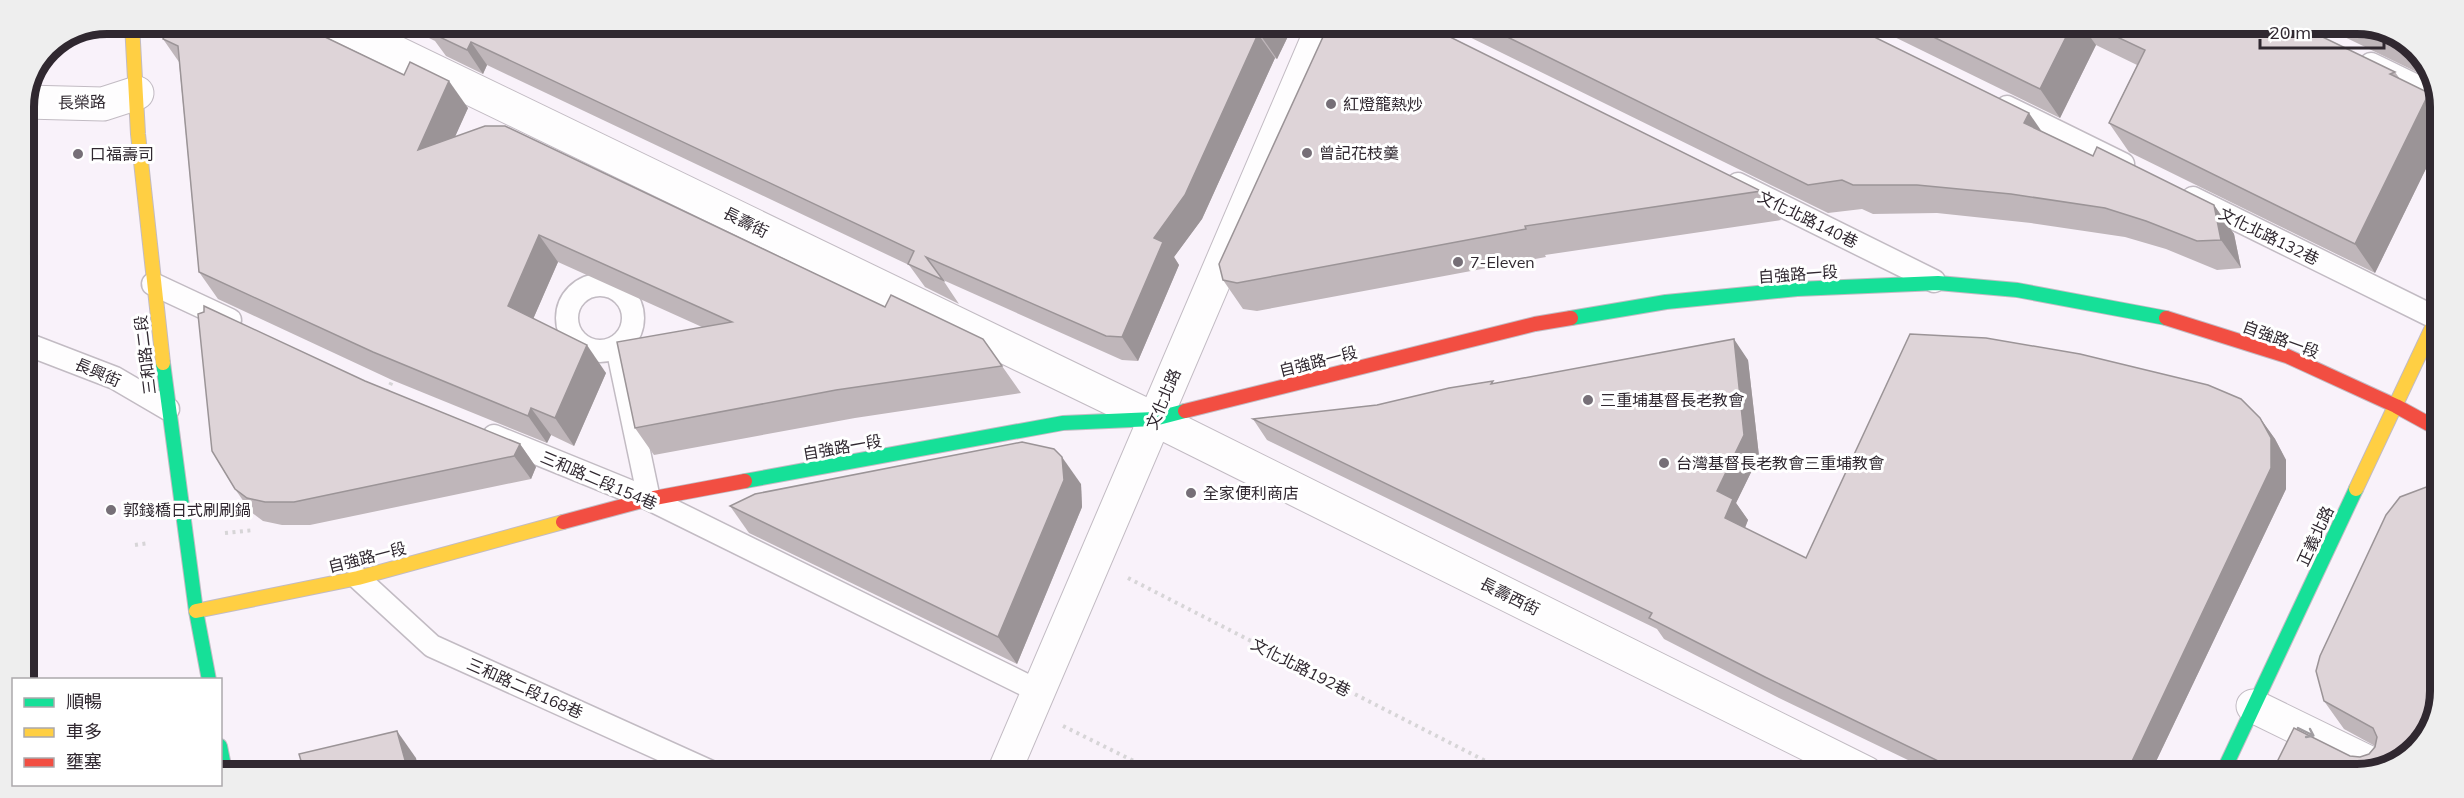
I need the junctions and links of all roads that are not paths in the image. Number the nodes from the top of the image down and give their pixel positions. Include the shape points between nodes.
1 (133, 34) edge
2 (358, 34) edge
3 (1320, 34) edge
4 (2355, 56) edge
5 (2427, 91) edge
6 (138, 93) junction
7 (1992, 99) edge
8 (35, 102) edge
9 (2140, 172) edge
10 (1716, 173) edge
11 (2172, 188) edge
12 (1938, 283) junction
13 (153, 284) junction
14 (2429, 311) edge
15 (252, 330) edge
16 (2429, 334) edge
17 (617, 346) edge
18 (34, 347) edge
19 (2396, 406) junction
20 (168, 409) junction
21 (1154, 419) junction
22 (2430, 424) edge
23 (474, 428) edge
24 (649, 499) junction
25 (358, 578) junction
26 (196, 612) junction
27 (209, 678) edge
28 (1035, 700) junction
29 (2253, 706) junction
30 (2368, 762) edge
31 (693, 764) edge
32 (1007, 764) edge
33 (1848, 764) edge
34 (2227, 764) edge

1 - 6 street, 三和路二段
2 - 21 street, 長壽街
3 - 21 street, 文化北路
4 - 5 lane
6 - 8 street, 長榮路 via 103,104
6 - 13 street, 三和路二段 via 138,134
7 - 9 lane
10 - 12 lane, 文化北路140巷
11 - 14 lane, 文化北路132巷
12 - 19 street, 自強路一段 via 2017,290 2155,315 2287,356
12 - 21 street, 自強路一段 via 1797,289 1666,302 1535,324
13 - 15 lane
13 - 20 street, 三和路二段
16 - 19 street, 正義北路
17 - 24 lane
18 - 20 lane, 長興街 via 115,378
19 - 22 street, 自強路一段
19 - 29 street, 正義北路
20 - 26 street, 三和路二段
21 - 24 street, 自強路一段 via 1063,423
21 - 28 street, 文化北路
21 - 33 street, 長壽西街
23 - 24 lane, 三和路二段154巷
24 - 25 street, 自強路一段
24 - 28 lane, 三和路二段154巷
25 - 26 street, 自強路一段
25 - 31 lane, 三和路二段168巷 via 432,646
26 - 27 street, 三和路二段
28 - 32 street, 文化北路
29 -> 30 street
29 - 34 street, 正義北路

